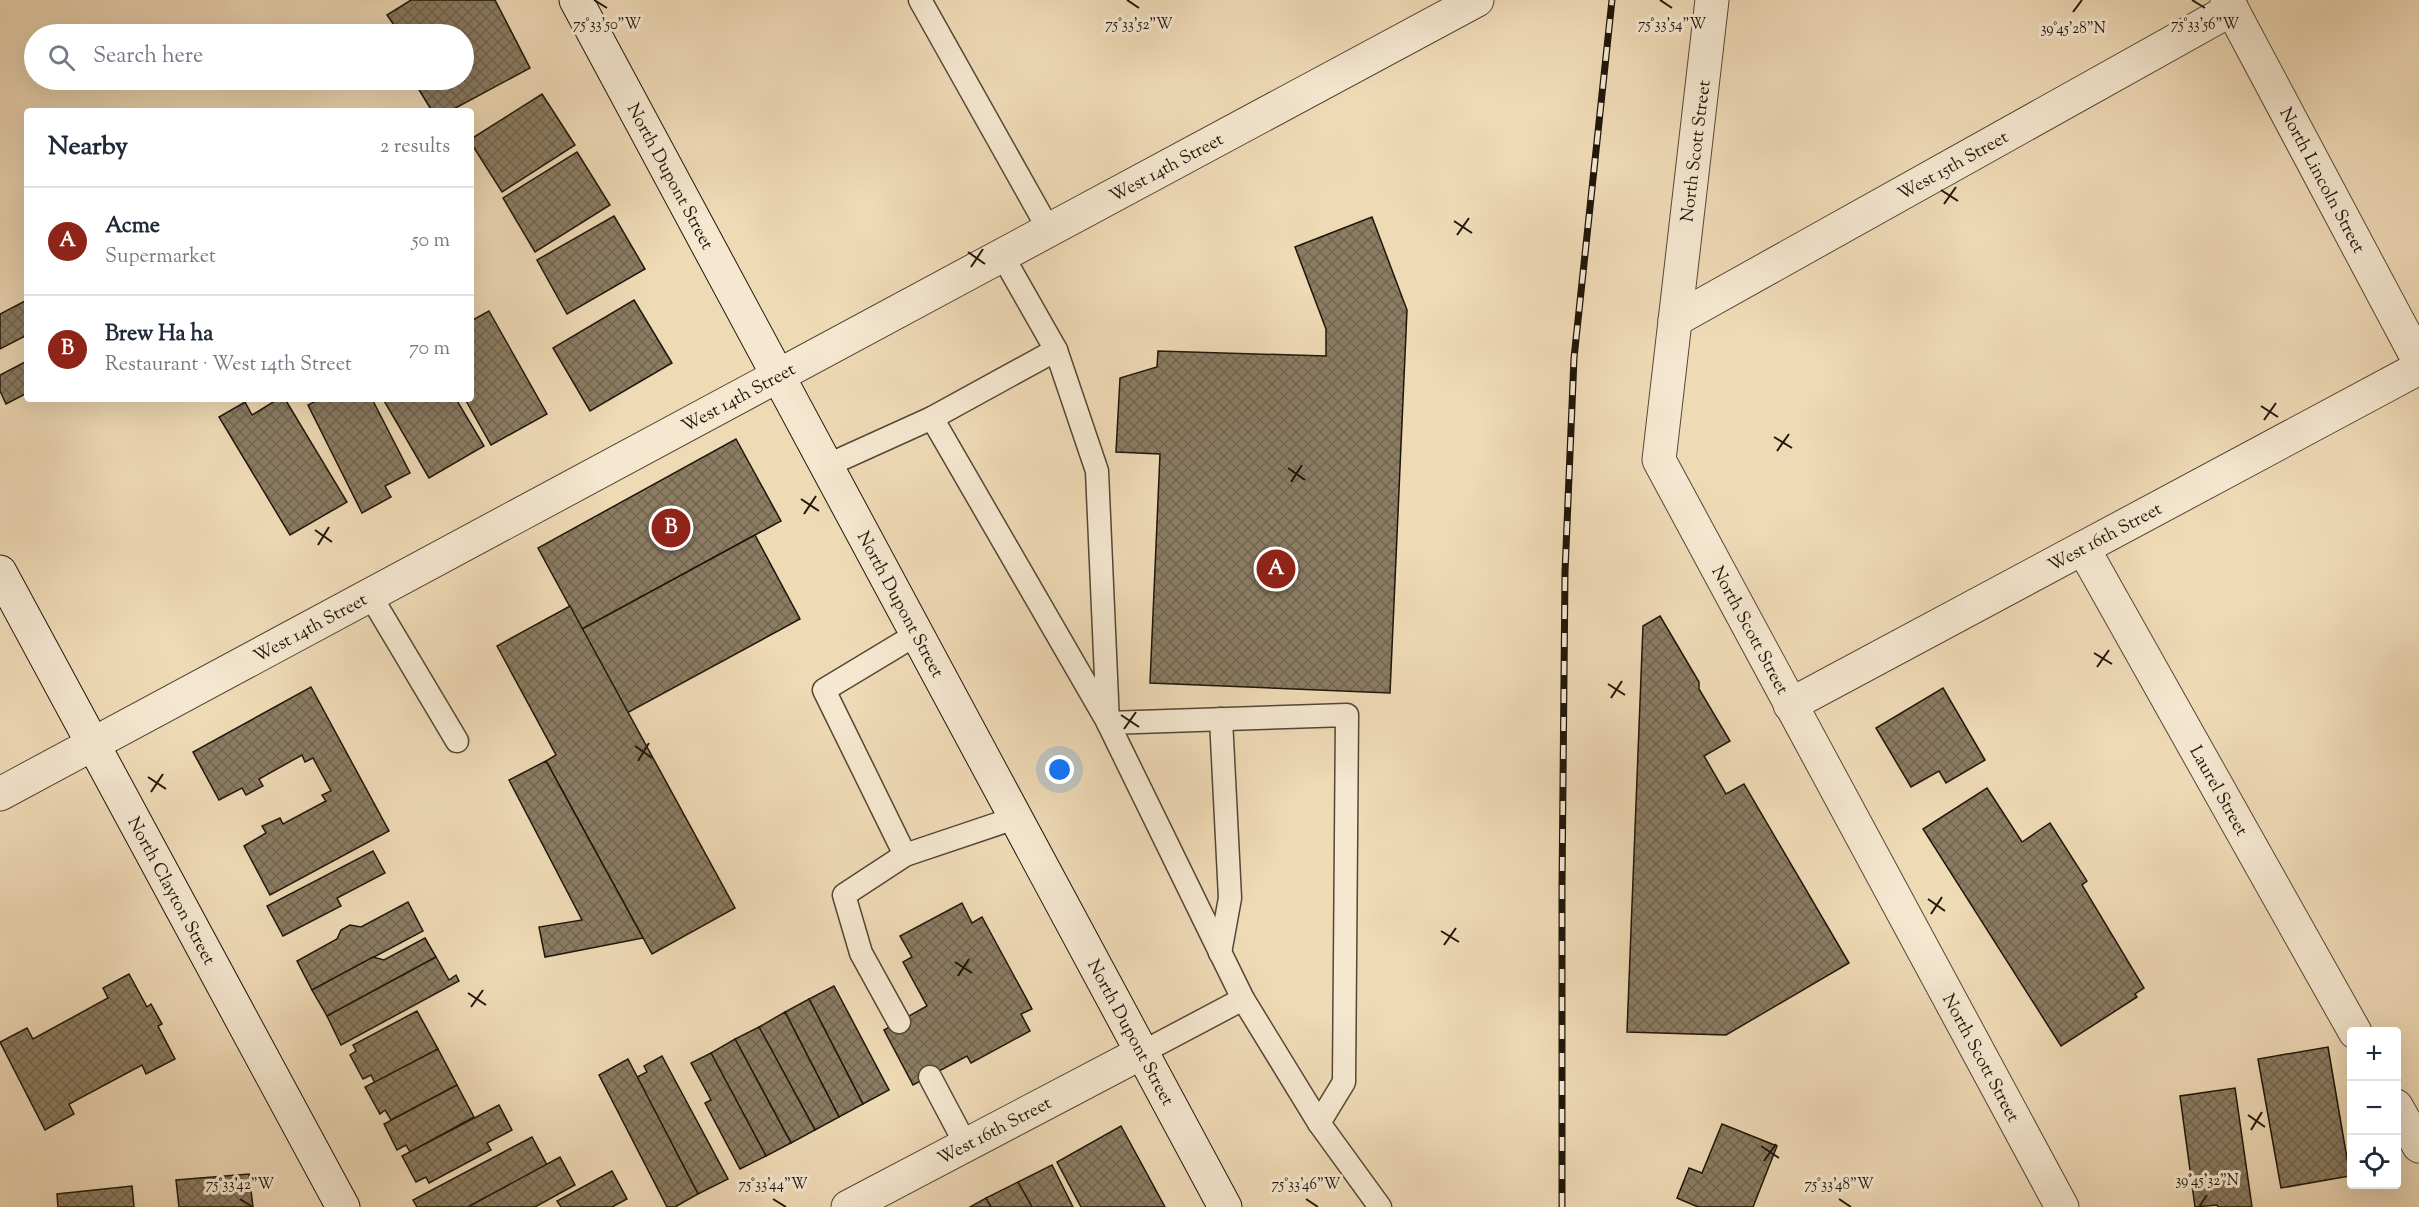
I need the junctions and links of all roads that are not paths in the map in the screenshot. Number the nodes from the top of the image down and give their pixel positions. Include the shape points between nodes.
1 (576, 0) edge
2 (920, 0) edge
3 (1477, 0) edge
4 (1712, 0) edge
5 (2229, 5) edge
6 (1428, 11) edge
7 (1049, 230) junction
8 (1002, 255) junction
9 (1675, 320) junction
10 (1056, 350) junction
11 (2419, 361) edge
12 (2419, 368) edge
13 (778, 376) junction
14 (932, 418) junction
15 (826, 466) junction
16 (2083, 548) junction
17 (0, 572) edge
18 (370, 594) junction
19 (916, 634) junction
20 (1790, 705) junction
21 (1221, 719) junction
22 (1108, 723) junction
23 (457, 741) dead end
24 (93, 744) junction
25 (0, 794) edge
26 (1016, 818) junction
27 (905, 855) junction
28 (1220, 953) junction
29 (1243, 999) junction
30 (899, 1022) dead end
31 (2352, 1027) edge
32 (1142, 1053) junction
33 (930, 1077) dead end
34 (2401, 1113) edge
35 (1319, 1123) junction
36 (966, 1145) junction
37 (2419, 1146) edge
38 (343, 1207) edge
39 (848, 1207) edge
40 (1225, 1207) edge
41 (1380, 1207) edge
42 (2062, 1207) edge

1 - 13 street, North Dupont Street
2 - 7 lane
3 - 6 street, West 14th Street
4 - 9 street, North Scott Street
5 - 9 street, West 15th Street
5 - 11 street, North Lincoln Street
6 - 7 street, West 14th Street
7 - 8 street, West 14th Street
8 - 10 lane
8 - 13 street, West 14th Street
9 - 20 street, North Scott Street via 1659,460
10 - 14 lane
10 - 22 lane via 1097,471
12 - 16 street, West 16th Street
13 - 15 street, North Dupont Street
13 - 18 street, West 14th Street
14 - 15 lane
14 - 22 lane
15 - 19 street, North Dupont Street
16 - 20 street, West 16th Street
16 - 31 street, Laurel Street
17 - 24 street, North Clayton Street
18 - 23 lane
18 - 24 street, West 14th Street
19 - 26 street, North Dupont Street
19 - 27 lane via 824,690
20 - 42 street, North Scott Street
21 - 22 lane
21 - 28 lane via 1230,898
21 - 35 lane via 1347,715 1344,1082
22 - 28 lane
24 - 25 street, West 14th Street
24 - 38 street, North Clayton Street
26 - 27 lane
26 - 32 street, North Dupont Street
27 - 30 lane via 844,895 861,953
28 - 29 lane
29 - 32 lane
29 - 35 lane
32 - 36 street, West 16th Street
32 - 40 street, North Dupont Street
33 - 36 lane
34 - 37 street
35 - 41 lane
36 - 39 street, West 16th Street

